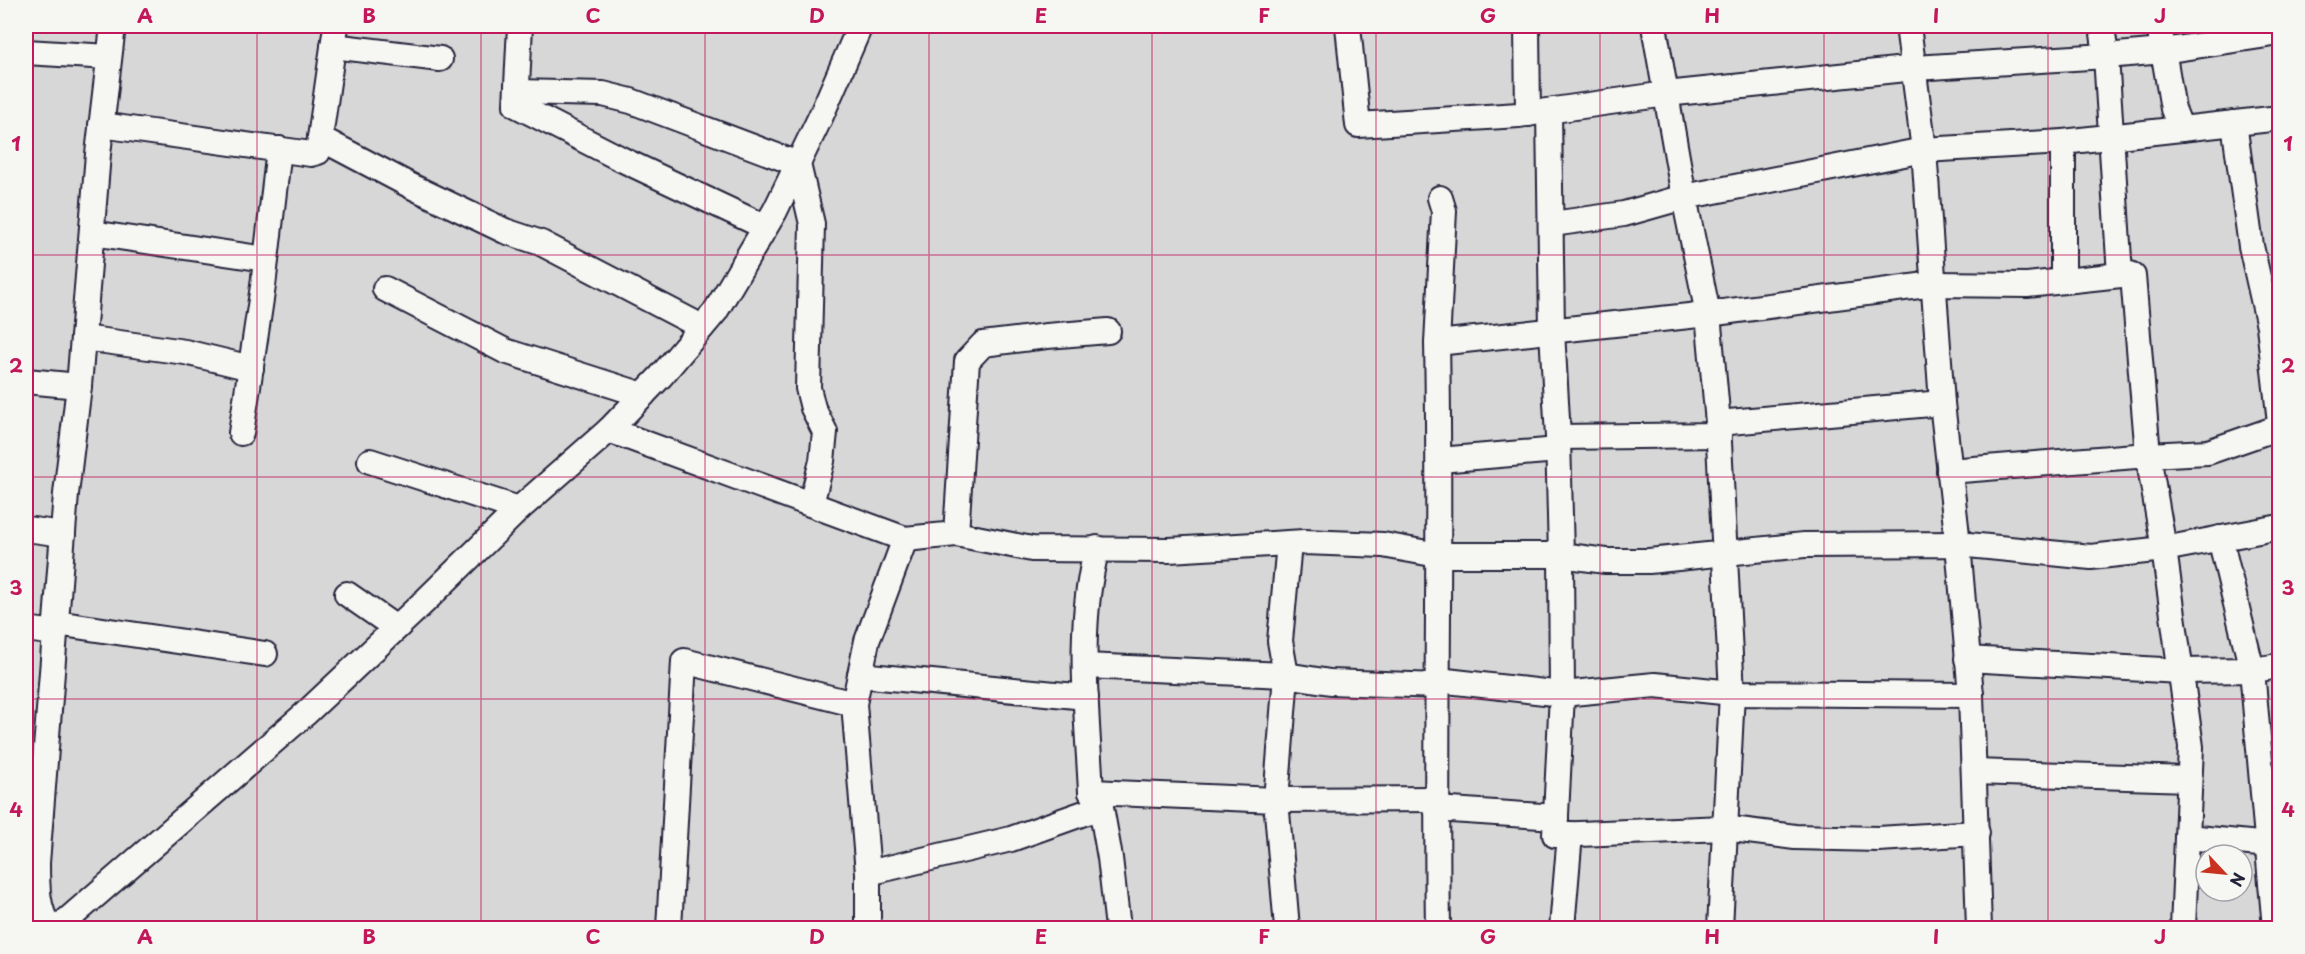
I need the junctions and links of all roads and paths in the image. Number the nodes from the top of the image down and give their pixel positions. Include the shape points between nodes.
1 (113, 26) edge
2 (520, 26) edge
3 (860, 26) edge
4 (1348, 26) edge
5 (1527, 26) edge
6 (1654, 26) edge
7 (1908, 26) edge
8 (2102, 26) edge
9 (2159, 26) edge
10 (2280, 33) edge
11 (335, 36) edge
12 (2163, 51) junction
13 (26, 52) edge
14 (109, 57) junction
15 (2106, 57) junction
16 (440, 59) dead end
17 (1915, 68) junction
18 (517, 92) junction
19 (1665, 94) junction
20 (1538, 113) junction
21 (2280, 118) edge
22 (2234, 123) junction
23 (101, 125) junction
24 (2181, 129) junction
25 (2111, 136) junction
26 (320, 138) junction
27 (2063, 142) junction
28 (279, 149) junction
29 (1924, 150) junction
30 (798, 164) junction
31 (1684, 197) junction
32 (1440, 198) dead end
33 (1552, 224) junction
34 (765, 227) junction
35 (92, 233) junction
36 (266, 259) junction
37 (2120, 275) junction
38 (2062, 281) junction
39 (1934, 284) junction
40 (385, 289) dead end
41 (1708, 314) junction
42 (702, 327) junction
43 (1108, 331) dead end
44 (1552, 331) junction
45 (83, 338) junction
46 (1437, 343) junction
47 (251, 368) junction
48 (26, 381) edge
49 (79, 386) junction
50 (643, 395) junction
51 (1942, 403) junction
52 (2280, 423) edge
53 (2280, 427) edge
54 (1719, 429) junction
55 (609, 430) junction
56 (241, 433) dead end
57 (1558, 443) junction
58 (2148, 455) junction
59 (1439, 460) junction
60 (369, 461) dead end
61 (1949, 471) junction
62 (811, 504) junction
63 (519, 509) junction
64 (2280, 527) edge
65 (26, 529) edge
66 (63, 534) junction
67 (956, 534) junction
68 (2220, 538) junction
69 (905, 539) junction
70 (1289, 543) junction
71 (1958, 544) junction
72 (1097, 548) junction
73 (2164, 549) junction
74 (1438, 555) junction
75 (1561, 555) junction
76 (1724, 555) junction
77 (347, 594) dead end
78 (56, 628) junction
79 (396, 628) junction
80 (26, 629) edge
81 (265, 654) dead end
82 (1967, 658) junction
83 (1085, 666) junction
84 (2280, 666) edge
85 (2252, 670) junction
86 (2180, 671) junction
87 (860, 675) junction
88 (1286, 675) junction
89 (1438, 683) junction
90 (1732, 693) junction
91 (1562, 694) junction
92 (1971, 695) junction
93 (1086, 697) junction
94 (854, 704) junction
95 (1975, 772) junction
96 (2189, 778) junction
97 (1096, 799) junction
98 (1276, 800) junction
99 (1436, 804) junction
100 (1563, 826) junction
101 (1724, 828) junction
102 (1977, 833) junction
103 (2187, 837) junction
104 (2274, 846) edge
105 (868, 873) junction
106 (31, 885) edge
107 (50, 928) edge
108 (58, 928) edge
109 (669, 928) edge
110 (868, 928) edge
111 (1118, 928) edge
112 (1287, 928) edge
113 (1438, 928) edge
114 (1562, 928) edge
115 (1719, 928) edge
116 (1979, 928) edge
117 (2183, 928) edge
118 (2275, 928) edge

1 - 14 street
2 - 18 street
3 - 30 street
4 - 20 street via 1358,125
5 - 20 street
6 - 19 street
7 - 17 street
8 - 15 street
9 - 12 street
10 - 12 street
11 - 16 street
11 - 26 street
12 - 15 street
12 - 24 street via 2173,109
13 - 14 street
14 - 23 street
15 - 17 street
15 - 25 street
17 - 19 street
17 - 29 street
18 - 30 street via 603,94 631,101
18 - 34 street via 516,105
19 - 20 street
19 - 31 street
20 - 33 street
21 - 22 street
22 - 24 street
22 - 52 street via 2251,246 2269,326
23 - 28 street
23 - 35 street
24 - 25 street
25 - 27 street
25 - 37 street
26 - 28 street via 318,152 311,154
26 - 42 street via 505,231 541,243
27 - 29 street
27 - 38 street
28 - 36 street
29 - 31 street
29 - 39 street
30 - 34 street
30 - 62 street via 812,224 808,388 825,432
31 - 33 street via 1624,214
31 - 41 street
32 - 46 street via 1444,211
33 - 44 street
34 - 42 street via 715,312
35 - 36 street
35 - 45 street
36 - 47 street
37 - 38 street
37 - 58 street via 2133,276
38 - 39 street via 2027,285
39 - 41 street
39 - 51 street
40 - 50 street via 505,351
41 - 44 street
41 - 54 street
42 - 50 street
43 - 67 street via 983,344 967,361
44 - 46 street
44 - 57 street
45 - 47 street via 185,352
45 - 49 street
46 - 59 street
47 - 56 street
48 - 49 street
49 - 66 street
50 - 55 street
51 - 54 street
51 - 61 street
53 - 58 street via 2208,452
54 - 57 street
54 - 76 street
55 - 62 street
55 - 63 street
57 - 59 street
57 - 75 street
58 - 61 street
58 - 73 street
59 - 74 street
60 - 63 street
61 - 71 street
62 - 69 street
63 - 79 street
64 - 68 street
65 - 66 street
66 - 78 street
67 - 69 street
67 - 72 street via 1032,549
68 - 73 street
68 - 85 street
69 - 87 street via 867,641
70 - 72 street via 1169,550
70 - 74 street via 1383,545
70 - 88 street via 1280,641
71 - 73 street via 2091,557
71 - 76 street via 1804,545
71 - 82 street
72 - 83 street via 1089,576
73 - 86 street
74 - 75 street
74 - 89 street
75 - 76 street via 1649,561
75 - 91 street
76 - 90 street
77 - 79 street
78 - 80 street
78 - 81 street
78 - 106 street
79 - 108 street via 296,721
82 - 86 street
82 - 92 street
83 - 88 street
83 - 93 street
84 - 85 street
85 - 86 street
85 - 104 street
86 - 96 street via 2191,747
87 - 93 street
87 - 94 street
88 - 89 street via 1330,682
88 - 98 street
89 - 91 street
89 - 99 street
90 - 91 street via 1655,685
90 - 92 street
90 - 101 street
91 - 100 street
92 - 95 street
93 - 97 street
94 - 105 street
94 - 109 street via 684,661
95 - 96 street
95 - 102 street
96 - 103 street
97 - 98 street
97 - 105 street via 1011,839
97 - 111 street via 1110,858
98 - 99 street
98 - 112 street
99 - 100 street
99 - 113 street
100 - 101 street
100 - 114 street
101 - 102 street via 1795,837 1878,839
101 - 115 street
102 - 116 street
103 - 104 street
103 - 117 street
104 - 118 street
105 - 110 street
106 - 107 street

